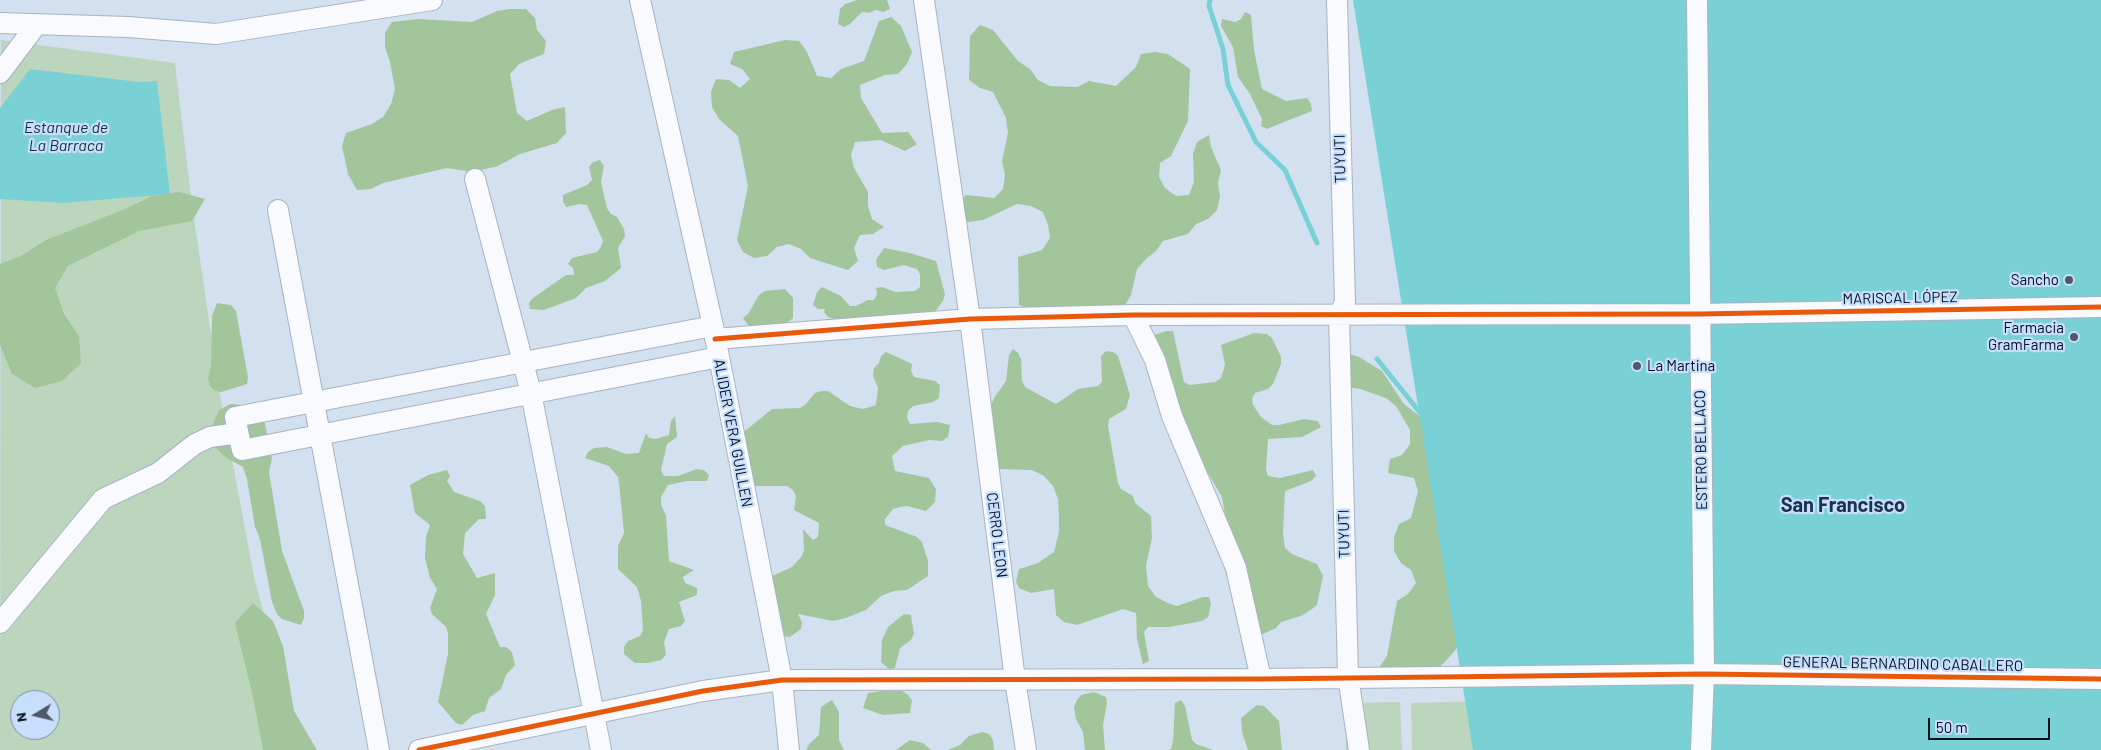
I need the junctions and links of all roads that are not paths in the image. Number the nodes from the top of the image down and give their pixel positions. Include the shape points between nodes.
1 (432, 0) edge
2 (640, 0) edge
3 (924, 0) edge
4 (1337, 0) edge
5 (1697, 0) edge
6 (0, 23) edge
7 (37, 24) junction
8 (0, 73) edge
9 (475, 178) dead end
10 (278, 210) dead end
11 (2101, 307) edge
12 (1700, 314) junction
13 (1133, 315) junction
14 (1340, 316) junction
15 (970, 319) junction
16 (716, 341) junction
17 (523, 361) junction
18 (531, 393) junction
19 (314, 402) junction
20 (238, 433) junction
21 (321, 434) junction
22 (0, 623) edge
23 (1704, 674) junction
24 (1348, 676) junction
25 (1261, 679) junction
26 (2101, 679) edge
27 (782, 680) junction
28 (1015, 680) junction
29 (595, 714) junction
30 (379, 750) edge
31 (419, 750) edge
32 (601, 750) edge
33 (789, 750) edge
34 (1026, 750) edge
35 (1359, 750) edge
36 (1701, 750) edge

1 - 7 street via 216,34
2 - 16 street, ALIDER VERA GUILLEN
3 - 15 street, CERRO LEON
4 - 14 street, TUYUTI via 1345,302
5 - 12 street, ESTERO BELLACO
6 - 7 street
7 - 8 street
9 - 17 street
10 - 19 street
11 - 12 street, MARISCAL LÓPEZ
12 - 14 street, MARISCAL LÓPEZ
12 - 23 street, ESTERO BELLACO
13 - 14 street, MARISCAL LÓPEZ
13 - 15 street, MARISCAL LÓPEZ
13 - 25 street via 1155,360 1172,416 1236,568
14 - 24 street, TUYUTI
15 - 16 street, MARISCAL LÓPEZ
15 - 28 street, CERRO LEON
16 - 17 street
16 - 18 street
16 - 27 street, ALIDER VERA GUILLEN
17 - 18 street
17 - 19 street
18 - 21 street
18 - 29 street
19 - 20 street
19 - 21 street
20 - 21 street
20 - 22 street via 210,437 195,444 158,473 103,499
21 - 30 street
23 - 24 street, GENERAL BERNARDINO CABALLERO
23 - 26 street, GENERAL BERNARDINO CABALLERO
23 - 36 street, ESTERO BELLACO
24 - 25 street, GENERAL BERNARDINO CABALLERO
24 - 35 street, TUYUTI
25 - 28 street, GENERAL BERNARDINO CABALLERO
27 - 28 street, GENERAL BERNARDINO CABALLERO
27 - 29 street, GENERAL BERNARDINO CABALLERO via 703,691
27 - 33 street, ALIDER VERA GUILLEN
28 - 34 street, CERRO LEON
29 - 31 street, GENERAL BERNARDINO CABALLERO
29 - 32 street

